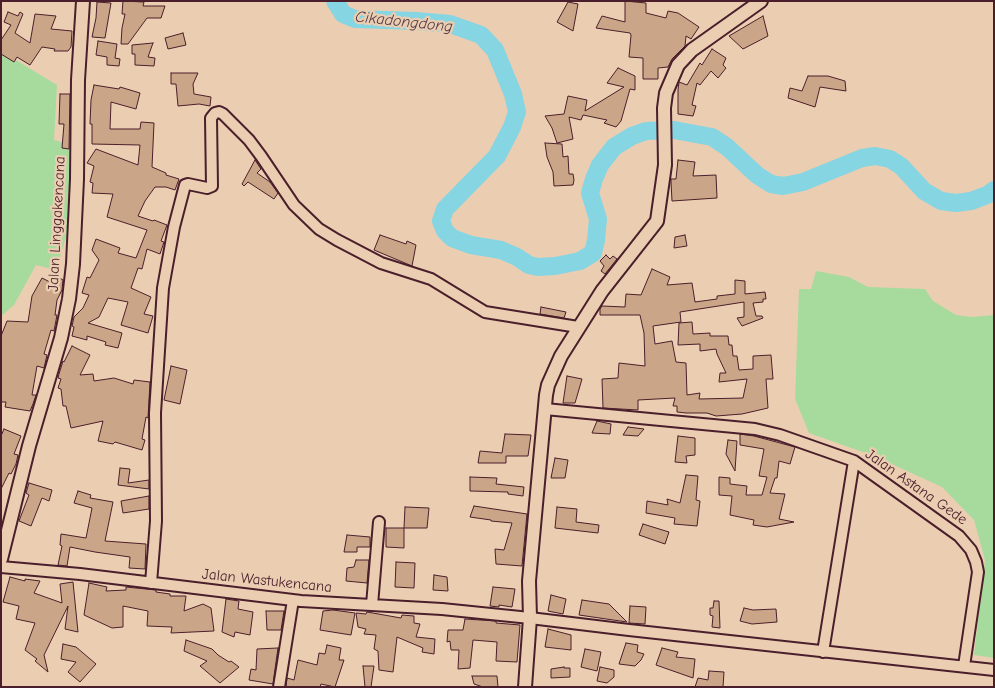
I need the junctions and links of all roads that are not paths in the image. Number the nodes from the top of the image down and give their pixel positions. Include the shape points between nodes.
1 (83, 1) edge
2 (761, 1) edge
3 (578, 327) junction
4 (545, 409) junction
5 (854, 461) junction
6 (379, 522) dead end
7 (1, 559) edge
8 (1, 567) edge
9 (151, 583) junction
10 (293, 600) junction
11 (372, 605) junction
12 (530, 618) junction
13 (823, 652) junction
14 (964, 666) junction
15 (994, 670) edge
16 (279, 687) edge
17 (525, 687) edge

1 - 7 street, Jalan Linggakencana via 74,254 69,299 62,338 29,446
2 - 3 street via 692,50 678,65 666,93 664,176 657,220 608,282
3 - 4 street via 554,372 547,390
3 - 9 street via 485,312 431,279 381,263 337,240 319,229 294,206 249,140 223,114 215,113 212,118 212,186 185,185 162,288 155,413 157,509
4 - 5 street, Jalan Astana Gede via 755,429
4 - 12 street via 529,581
5 - 13 street
5 - 14 street, Jalan Astana Gede via 959,536 971,550 978,572
6 - 11 street
8 - 9 street, Jalan Wastukencana
9 - 10 street, Jalan Wastukencana
10 - 11 street, Jalan Wastukencana
10 - 16 street
11 - 12 street, Jalan Wastukencana
12 - 13 street, Jalan Wastukencana
12 - 17 street
13 - 14 street, Jalan Wastukencana
14 - 15 street, Jalan Wastukencana

